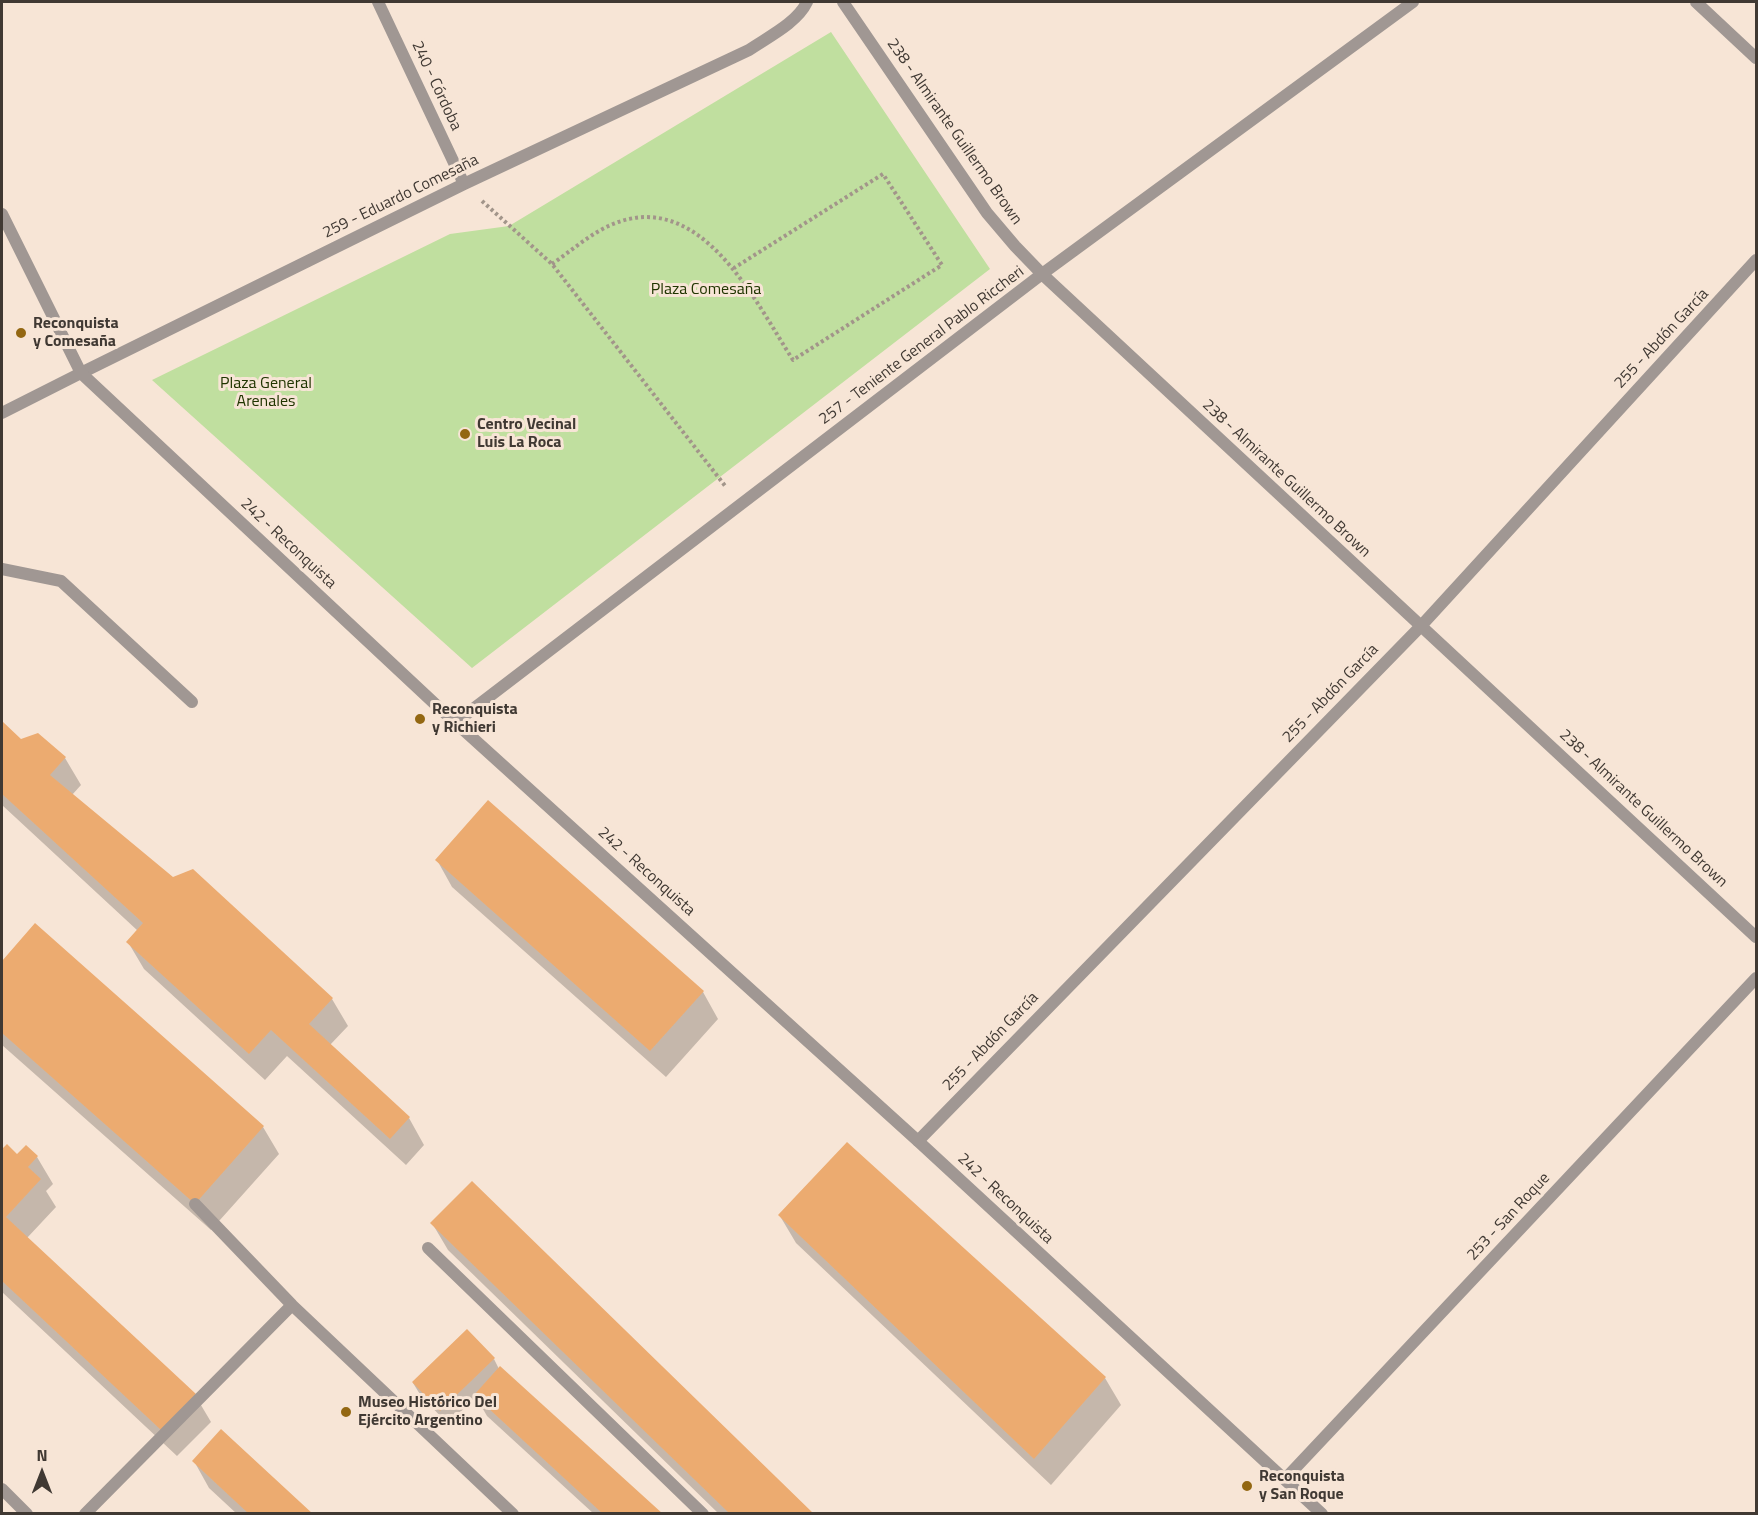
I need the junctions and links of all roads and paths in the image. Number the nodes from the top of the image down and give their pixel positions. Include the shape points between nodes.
1 (378, 2) edge
2 (807, 2) edge
3 (843, 2) edge
4 (1413, 2) edge
5 (1696, 2) edge
6 (1756, 58) edge
7 (464, 184) junction
8 (2, 214) edge
9 (1756, 260) edge
10 (552, 264) junction
11 (734, 268) junction
12 (1042, 274) junction
13 (81, 373) junction
14 (2, 413) edge
15 (741, 505) junction
16 (2, 569) edge
17 (1421, 626) junction
18 (192, 702) dead end
19 (456, 722) junction
20 (1756, 937) edge
21 (1756, 978) edge
22 (918, 1141) junction
23 (195, 1204) dead end
24 (428, 1248) dead end
25 (292, 1305) junction
26 (1285, 1479) junction
27 (2, 1489) edge
28 (27, 1514) edge
29 (85, 1514) edge
30 (513, 1514) edge
31 (703, 1514) edge
32 (1322, 1514) edge

1 - 7 street, 240 - Córdoba
2 - 7 street, 259 - Eduardo Comesaña via 780,29 748,50
3 - 12 street, 238 - Almirante Guillermo Brown via 987,213
4 - 12 street, 257 - Teniente General Pablo Riccheri
5 - 6 street
7 - 10 path
7 - 13 street, 259 - Eduardo Comesaña
8 - 13 street, 242 - Reconquista
9 - 17 street, 255 - Abdón García
10 - 11 path via 607,227 648,217 678,223 690,230
10 - 15 path
11 - 11 path via 793,360 942,265 883,174
12 - 15 street, 257 - Teniente General Pablo Riccheri
12 - 17 street, 238 - Almirante Guillermo Brown
13 - 14 street, 259 - Eduardo Comesaña
13 - 19 street, 242 - Reconquista
15 - 19 street, 257 - Teniente General Pablo Riccheri
16 - 18 street via 61,581
17 - 20 street, 238 - Almirante Guillermo Brown
17 - 22 street, 255 - Abdón García
19 - 22 street, 242 - Reconquista
21 - 26 street, 253 - San Roque
22 - 26 street, 242 - Reconquista
23 - 25 street
24 - 31 street
25 - 29 street
25 - 30 street
26 - 32 street, 242 - Reconquista
27 - 28 street

